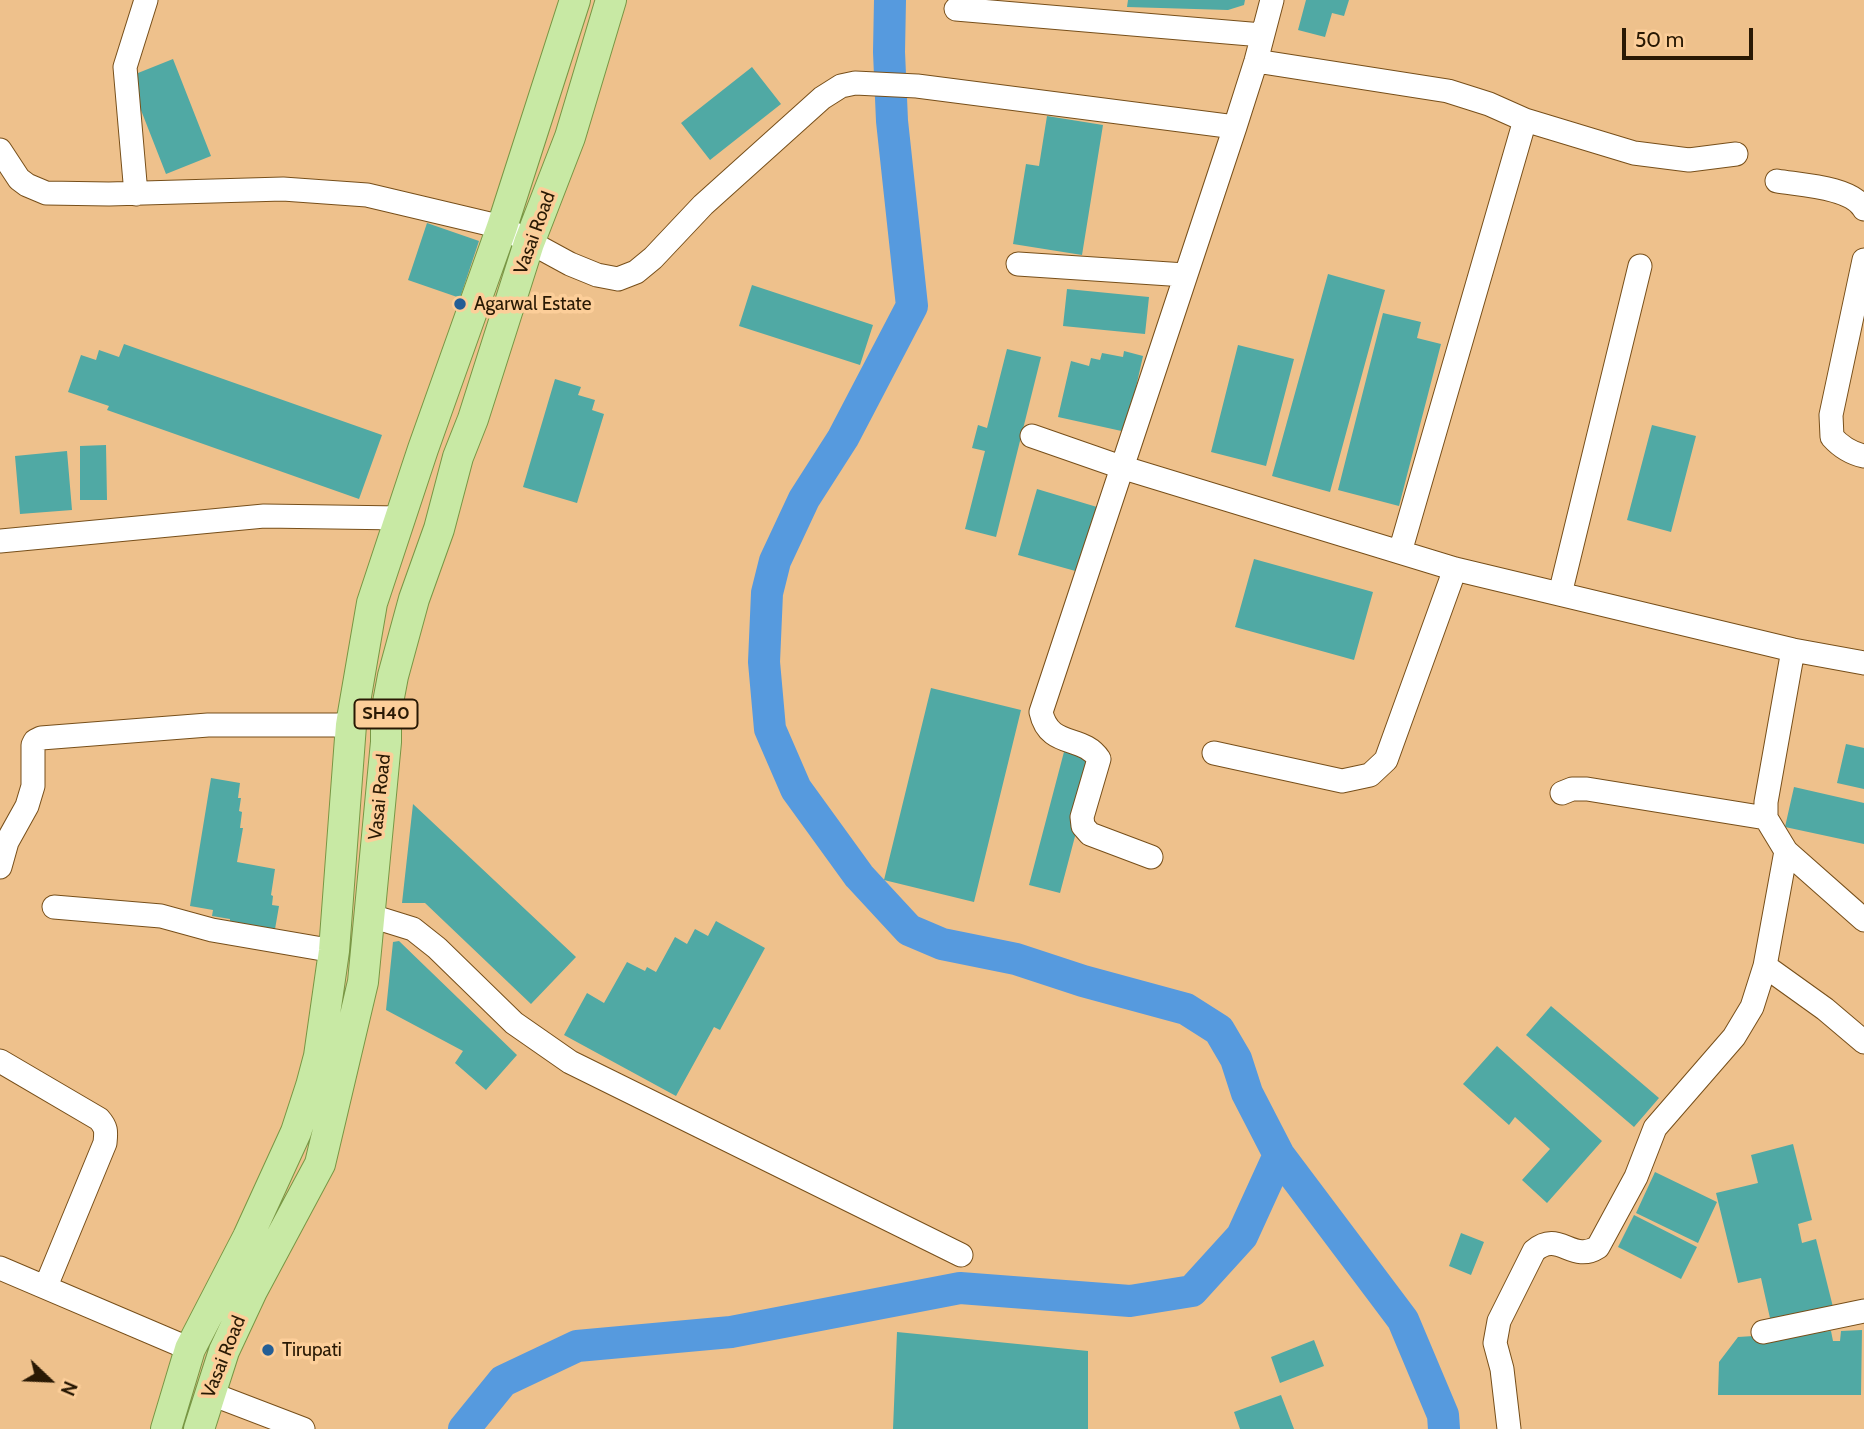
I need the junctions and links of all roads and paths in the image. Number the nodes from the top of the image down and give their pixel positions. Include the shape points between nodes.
1 (146, 0) edge
2 (575, 0) edge
3 (611, 0) edge
4 (1272, 0) edge
5 (956, 9) dead end
6 (1262, 36) junction
7 (1256, 61) junction
8 (1525, 120) junction
9 (1235, 127) junction
10 (0, 150) edge
11 (1735, 154) dead end
12 (1777, 181) dead end
13 (136, 194) junction
14 (1864, 209) edge
15 (502, 227) junction
16 (529, 243) junction
17 (1864, 260) edge
18 (1018, 264) dead end
19 (1640, 266) dead end
20 (1185, 275) junction
21 (1032, 436) dead end
22 (1864, 456) edge
23 (1121, 467) junction
24 (401, 518) junction
25 (0, 541) edge
26 (1400, 552) junction
27 (1455, 569) junction
28 (1560, 594) junction
29 (1793, 650) junction
30 (1864, 663) edge
31 (351, 725) junction
32 (1214, 753) dead end
33 (1562, 793) dead end
34 (1766, 818) junction
35 (1786, 851) junction
36 (1152, 858) dead end
37 (0, 867) edge
38 (54, 907) dead end
39 (368, 915) junction
40 (1864, 920) edge
41 (334, 951) junction
42 (1765, 966) junction
43 (1864, 1042) edge
44 (0, 1061) edge
45 (961, 1255) dead end
46 (0, 1268) edge
47 (46, 1286) junction
48 (1864, 1311) edge
49 (1763, 1332) dead end
50 (190, 1349) junction
51 (209, 1393) junction
52 (166, 1429) edge
53 (199, 1429) edge
54 (303, 1429) edge
55 (1509, 1429) edge

1 - 13 street via 125,67
2 - 15 main road, Vasai Road / SH40
3 - 16 main road, Vasai Road / SH40 via 570,137
4 - 6 street
5 - 6 street
6 - 7 street
7 - 8 street via 1448,91
7 - 9 street
8 - 11 street via 1634,153 1689,160
8 - 26 street
9 - 16 street via 917,86 855,83 822,98 636,272 618,279 597,275
9 - 20 street
10 - 13 street via 19,178 46,193
12 - 14 street via 1847,194
13 - 15 street via 283,189 367,195
15 - 16 street
15 - 24 main road, Vasai Road / SH40
16 - 39 main road, Vasai Road / SH40 via 458,457 393,676
17 - 22 street via 1831,415 1832,437 1841,447
18 - 20 street
19 - 28 street
20 - 23 street
21 - 23 street
23 - 26 street
23 - 36 street via 1041,712 1052,734 1094,751 1099,759 1083,826 1090,834
24 - 25 street via 264,516
24 - 31 main road, Vasai Road / SH40 via 372,603
26 - 27 street
27 - 28 street
27 - 32 street via 1386,760 1370,775 1342,781
28 - 29 street
29 - 30 street
29 - 34 street
31 - 37 street via 208,725 35,740 33,786
31 - 41 main road, Vasai Road / SH40
33 - 34 street via 1587,789
34 - 35 street
35 - 40 street
35 - 42 street
38 - 41 street via 161,915 212,930
39 - 45 street via 413,929 514,1023 570,1062
39 - 51 main road, Vasai Road / SH40 via 363,982 320,1164 252,1291
41 - 50 main road, Vasai Road / SH40 via 319,1056 296,1132
42 - 43 street
42 - 55 street via 1752,1007 1734,1037 1655,1128 1636,1177 1598,1247 1578,1252 1550,1242 1534,1251 1499,1321 1495,1343
44 - 47 street via 99,1119 107,1132
46 - 47 street
47 - 50 street
48 - 49 street
50 - 52 main road, Vasai Road / SH40
51 - 53 main road, Vasai Road / SH40
51 - 54 street

